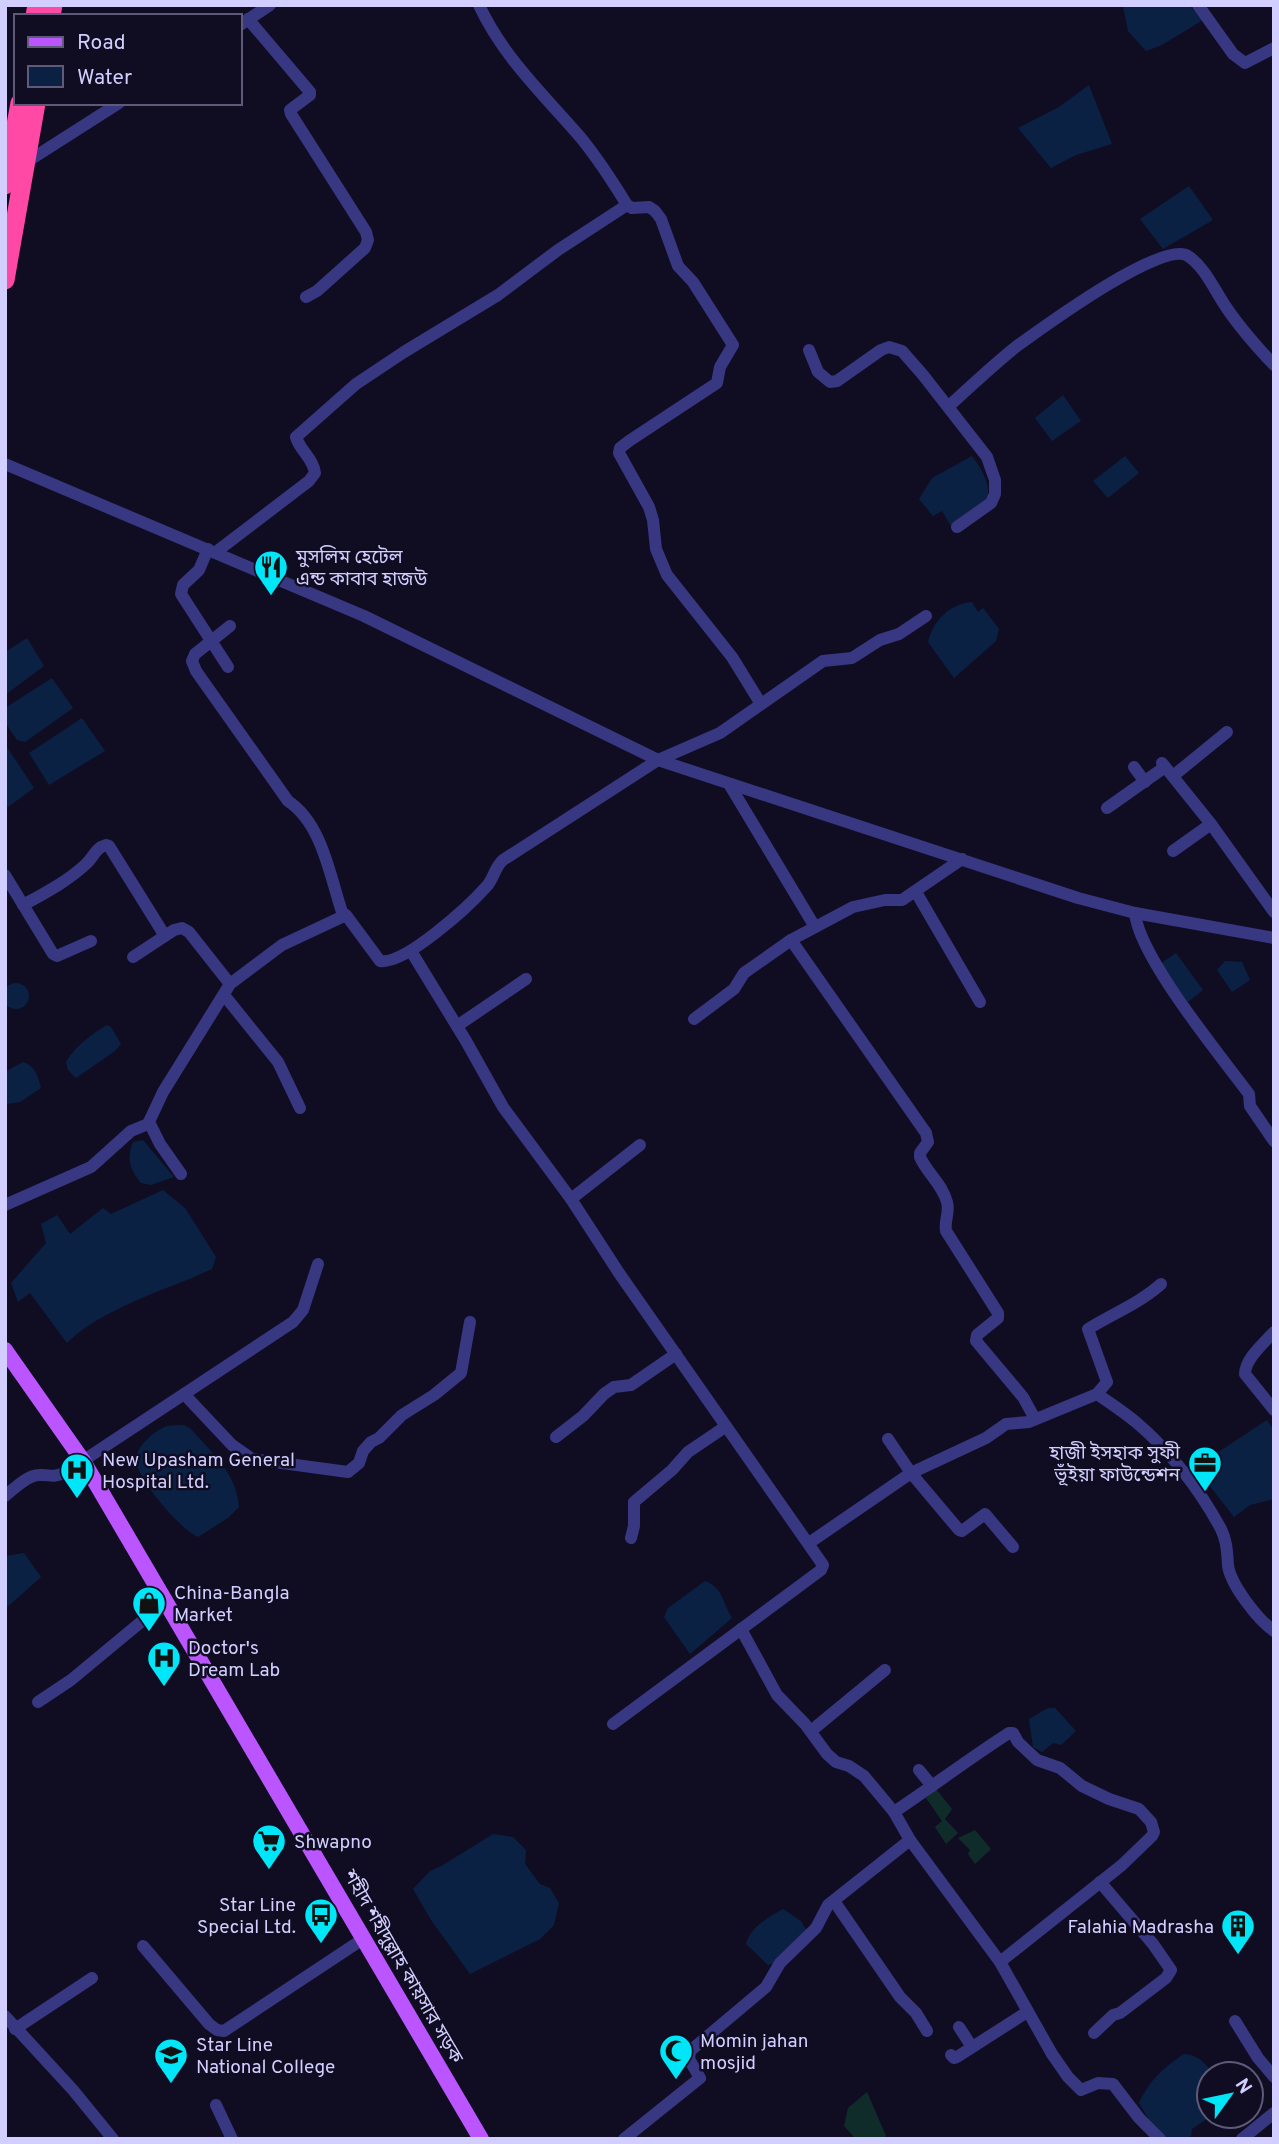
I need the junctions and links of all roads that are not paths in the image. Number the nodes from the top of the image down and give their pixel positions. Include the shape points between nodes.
1 (270, 5) edge
2 (479, 5) edge
3 (1198, 5) edge
4 (244, 22) edge
5 (1274, 48) edge
6 (20, 105) edge
7 (36, 105) edge
8 (116, 105) edge
9 (25, 163) junction
10 (5, 185) edge
11 (627, 205) junction
12 (5, 281) edge
13 (306, 297) dead end
14 (809, 350) dead end
15 (1274, 365) edge
16 (949, 406) junction
17 (5, 464) edge
18 (957, 527) dead end
19 (212, 550) junction
20 (926, 616) dead end
21 (230, 626) dead end
22 (212, 640) junction
23 (228, 667) dead end
24 (761, 704) junction
25 (1227, 732) dead end
26 (658, 760) junction
27 (1134, 768) dead end
28 (1167, 768) junction
29 (1145, 782) junction
30 (729, 784) junction
31 (1107, 808) dead end
32 (1211, 824) junction
33 (1173, 851) dead end
34 (962, 859) junction
35 (5, 875) edge
36 (916, 892) junction
37 (23, 905) junction
38 (1274, 912) edge
39 (1135, 913) junction
40 (343, 915) junction
41 (815, 927) junction
42 (165, 936) junction
43 (1274, 938) edge
44 (91, 940) dead end
45 (791, 940) junction
46 (411, 951) junction
47 (133, 957) dead end
48 (526, 979) dead end
49 (227, 989) junction
50 (980, 1002) dead end
51 (694, 1018) dead end
52 (457, 1026) junction
53 (300, 1108) dead end
54 (149, 1122) junction
55 (1274, 1141) edge
56 (640, 1145) dead end
57 (181, 1174) dead end
58 (571, 1199) junction
59 (5, 1205) edge
60 (318, 1264) dead end
61 (1161, 1284) dead end
62 (470, 1322) dead end
63 (1274, 1332) edge
64 (5, 1350) edge
65 (676, 1354) junction
66 (5, 1367) edge
67 (184, 1394) junction
68 (1097, 1394) junction
69 (1274, 1410) edge
70 (1035, 1419) junction
71 (725, 1427) junction
72 (556, 1437) dead end
73 (888, 1439) dead end
74 (79, 1463) junction
75 (911, 1473) junction
76 (5, 1496) edge
77 (631, 1538) dead end
78 (808, 1543) junction
79 (1013, 1547) dead end
80 (159, 1607) junction
81 (741, 1629) junction
82 (1274, 1631) edge
83 (885, 1670) dead end
84 (38, 1702) dead end
85 (613, 1724) dead end
86 (811, 1731) junction
87 (919, 1770) dead end
88 (932, 1786) junction
89 (894, 1812) junction
90 (910, 1840) junction
91 (1100, 1882) junction
92 (834, 1901) junction
93 (356, 1942) junction
94 (144, 1946) dead end
95 (1000, 1962) junction
96 (92, 1978) dead end
97 (1027, 2012) junction
98 (5, 2017) edge
99 (1235, 2021) dead end
100 (958, 2027) dead end
101 (15, 2029) junction
102 (927, 2031) dead end
103 (1094, 2033) dead end
104 (972, 2047) junction
105 (951, 2055) dead end
106 (1274, 2077) edge
107 (216, 2105) dead end
108 (1274, 2113) edge
109 (631, 2137) edge
110 (1246, 2138) edge
111 (113, 2139) edge
112 (232, 2139) edge
113 (472, 2139) edge
114 (481, 2139) edge
115 (1160, 2139) edge

1 - 4 street
2 - 11 street via 510,58 582,140
3 - 5 street via 1233,54 1245,63
4 - 13 street via 310,92 290,114 368,240 365,248
6 - 10 highway
7 - 9 highway
8 - 9 street
9 - 12 highway
11 - 19 street via 498,295 356,384 296,437 314,466 309,481
11 - 24 street via 655,211 678,266 733,345 717,383 629,440 618,453 649,508 656,549 667,575 732,657
14 - 16 street via 818,372 830,382 881,350 896,348
15 - 16 street via 1227,309 1203,271 1190,257 1172,253 1083,300 1017,347
16 - 18 street via 987,457 996,488 991,503
17 - 19 street
19 - 22 street via 180,589
19 - 26 street via 364,616
20 - 24 street via 852,658 823,661
21 - 22 street
22 - 23 street
22 - 40 street via 195,654 196,671 317,837
24 - 26 street via 720,733
25 - 28 street
26 - 30 street
26 - 46 street via 503,859 486,888
27 - 29 street
28 - 29 street
28 - 32 street
29 - 31 street
30 - 34 street
30 - 41 street
32 - 33 street
32 - 38 street
34 - 36 street
34 - 39 street
35 - 37 street
36 - 41 street via 899,901 853,907
36 - 50 street
37 - 42 street via 68,879 106,845
37 - 44 street via 53,954
39 - 43 street
39 - 55 street via 1136,927 1160,970 1249,1094 1250,1106
40 - 46 street via 380,961
40 - 49 street via 282,945
41 - 45 street
42 - 47 street
42 - 49 street via 182,928 189,932
45 - 51 street via 744,973 734,989
45 - 70 street via 926,1133 928,1142 920,1157 945,1196 949,1212 946,1231 998,1313 976,1340 1023,1397
46 - 52 street
48 - 52 street
49 - 53 street via 278,1062
49 - 54 street
52 - 58 street via 503,1107
54 - 57 street
54 - 59 street via 131,1131 91,1167
56 - 58 street
58 - 65 street
60 - 67 street via 300,1316
61 - 68 street via 1146,1298 1088,1329 1107,1382
62 - 67 street via 461,1373 371,1442 348,1472 252,1459 232,1445
63 - 69 street via 1245,1369
64 - 74 main road, শহীদ শহীদুল্লাহ কায়সার সড়ক
65 - 71 street
65 - 72 street via 631,1385 614,1387
66 - 74 main road, শহীদ শহীদুল্লাহ কায়সার সড়ক
67 - 74 street
68 - 70 street
68 - 82 street via 1169,1454 1222,1531 1233,1580
70 - 75 street via 1006,1424
71 - 77 street via 688,1452 634,1502
71 - 78 street
73 - 75 street
74 - 76 street via 54,1477 30,1477
74 - 80 main road, শহীদ শহীদুল্লাহ কায়সার সড়ক
74 - 114 main road, শহীদ শহীদুল্লাহ কায়সার সড়ক
75 - 78 street
75 - 79 street via 961,1531 985,1514
78 - 81 street via 821,1570
80 - 84 street
80 - 93 main road, শহীদ শহীদুল্লাহ কায়সার সড়ক
81 - 85 street
81 - 86 street via 777,1695
83 - 86 street
86 - 89 street via 835,1762 872,1783
87 - 88 street
88 - 89 street
88 - 91 street via 1013,1733 1037,1760 1060,1768 1109,1799 1139,1809 1151,1822 1152,1836
89 - 90 street
90 - 92 street
90 - 95 street
91 - 95 street
91 - 103 street via 1171,1970
92 - 102 street
92 - 109 street via 816,1928 780,1963 766,1987 690,2051 689,2059 700,2078
93 - 94 street via 224,2031 209,2024
93 - 113 main road, শহীদ শহীদুল্লাহ কায়সার সড়ক
95 - 97 street
96 - 101 street
97 - 104 street
97 - 115 street via 1080,2090 1098,2083 1112,2084
98 - 101 street
99 - 106 street
100 - 104 street
101 - 111 street
104 - 105 street via 957,2057
107 - 112 street
108 - 110 street

